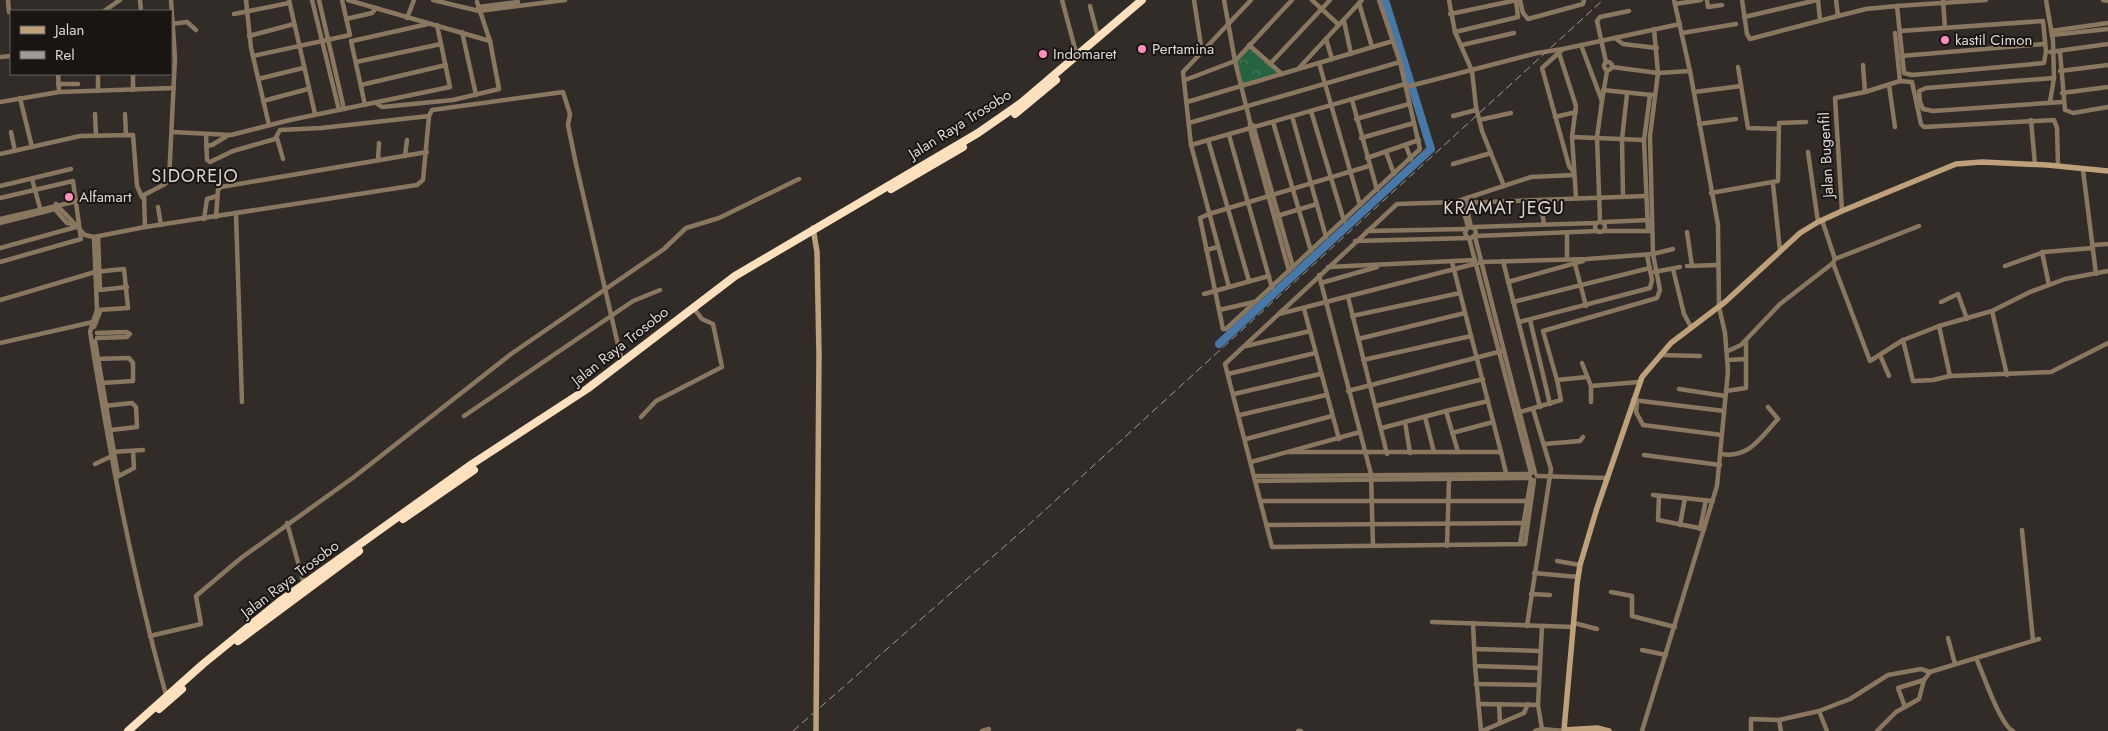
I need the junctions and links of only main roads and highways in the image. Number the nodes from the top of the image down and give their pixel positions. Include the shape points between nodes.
1 (1146, 0) edge
2 (815, 236) junction
3 (621, 365) junction
4 (167, 698) junction
5 (128, 731) edge
6 (135, 731) edge

1 - 2 highway, Jalan Raya Trosobo via 1012,110
1 - 2 highway, Jalan Raya Trosobo via 1013,115
2 - 3 highway, Jalan Raya Trosobo via 736,280 697,313
2 - 3 highway, Jalan Raya Trosobo via 735,276
3 - 4 highway, Jalan Raya Trosobo via 577,402 481,464 338,566
3 - 4 highway, Jalan Raya Trosobo via 472,464 304,584 243,631
4 - 5 highway, Jalan Raya Trosobo
4 - 6 highway, Jalan Raya Trosobo

